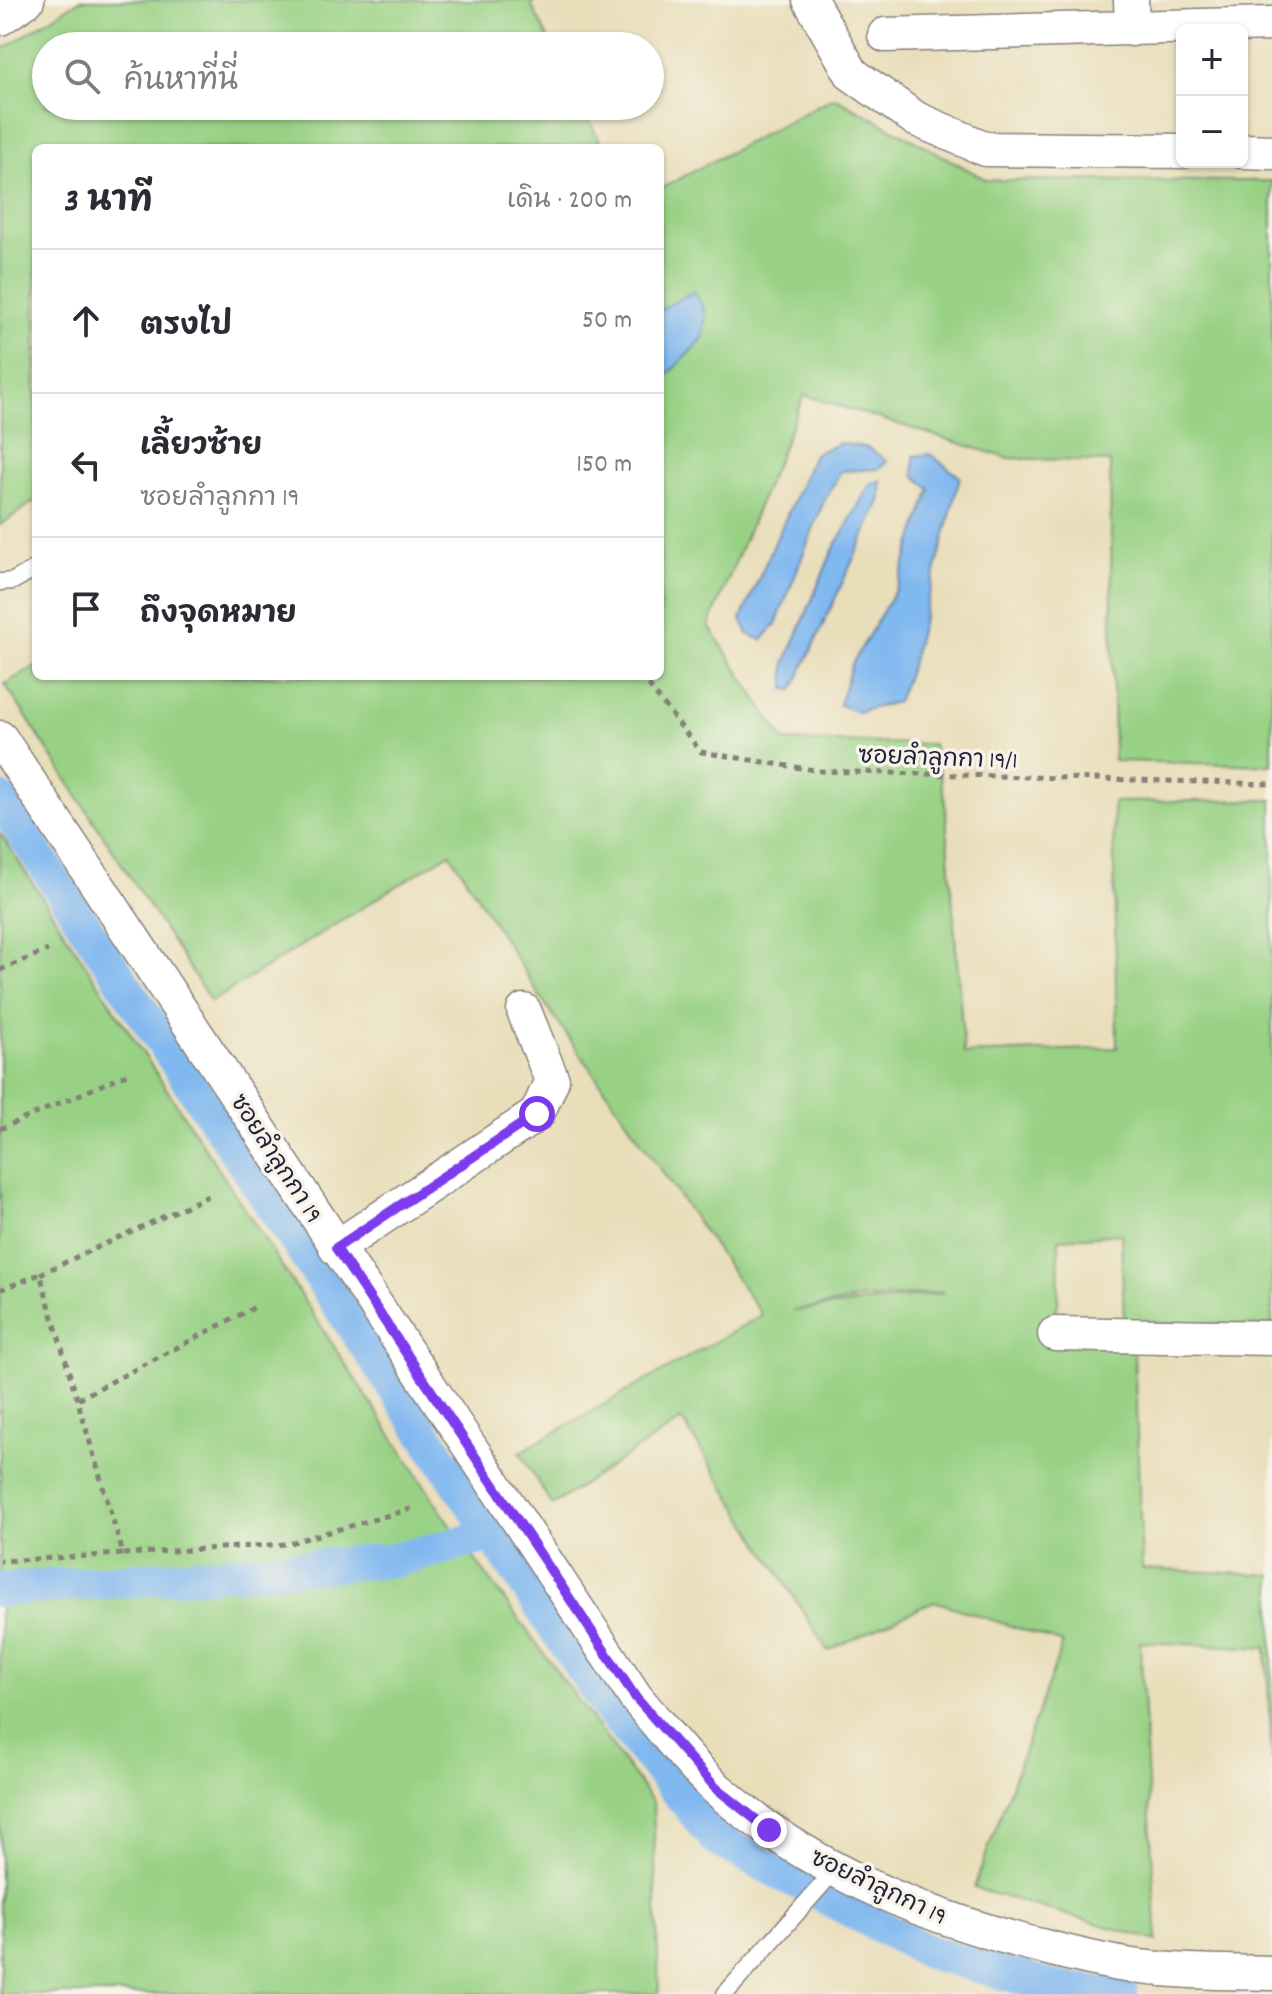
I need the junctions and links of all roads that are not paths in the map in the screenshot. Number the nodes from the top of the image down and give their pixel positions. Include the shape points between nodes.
1 (27, 0) edge
2 (810, 0) edge
3 (1131, 15) edge
4 (0, 18) edge
5 (1272, 24) edge
6 (885, 35) dead end
7 (1176, 151) edge
8 (1248, 151) edge
9 (1272, 152) edge
10 (32, 570) edge
11 (0, 582) edge
12 (0, 738) edge
13 (524, 1011) dead end
14 (336, 1248) junction
15 (1055, 1334) dead end
16 (1272, 1338) edge
17 (828, 1879) junction
18 (1272, 1973) edge
19 (725, 1994) edge

1 - 4 street
2 - 7 street via 852,74 916,119 986,149
3 - 5 street
3 - 6 street
8 - 9 street
10 - 11 lane
12 - 14 street, ซอยลำลูกกา 19
13 - 14 street via 552,1080 537,1114
14 - 17 street, ซอยลำลูกกา 19 via 636,1698 716,1788
15 - 16 street
17 - 18 street, ซอยลำลูกกา 19 via 1065,1953 1132,1966
17 - 19 lane

